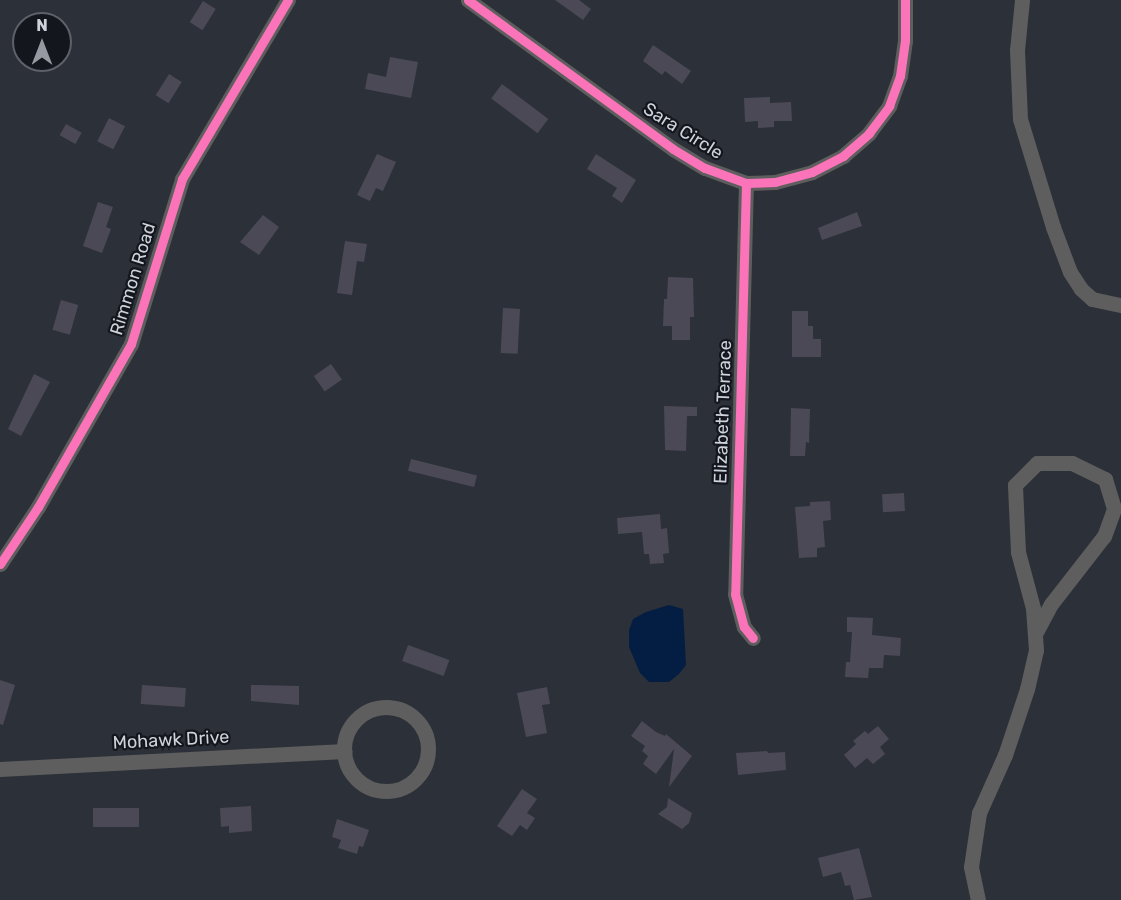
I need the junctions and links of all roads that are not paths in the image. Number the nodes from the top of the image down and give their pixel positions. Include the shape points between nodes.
1 (288, 0) edge
2 (468, 0) edge
3 (905, 0) edge
4 (1022, 0) edge
5 (746, 183) junction
6 (1121, 305) edge
7 (0, 564) edge
8 (1035, 634) junction
9 (753, 638) dead end
10 (345, 751) junction
11 (0, 769) edge
12 (978, 900) edge

1 - 7 street, Rimmon Road via 182,179 131,344 38,507
2 - 5 street, Sara Circle via 673,149 705,168
3 - 5 street, Sara Circle via 900,76 889,106 870,133 843,156 812,172 775,182
4 - 6 street via 1017,50 1020,119 1053,227 1070,272 1081,289 1092,299
5 - 9 street, Elizabeth Terrace via 735,594 744,627
8 - 8 street via 1033,608 1018,552 1015,485 1037,463 1072,463 1105,479 1114,509 1104,536 1051,604
8 - 12 street via 1036,651 1027,689 1005,755 979,813 971,867
10 - 10 street via 349,768 357,779 372,789 390,791 403,788 417,777 426,761 428,746 415,719 385,708 356,721 346,737
10 - 11 street, Mohawk Drive

